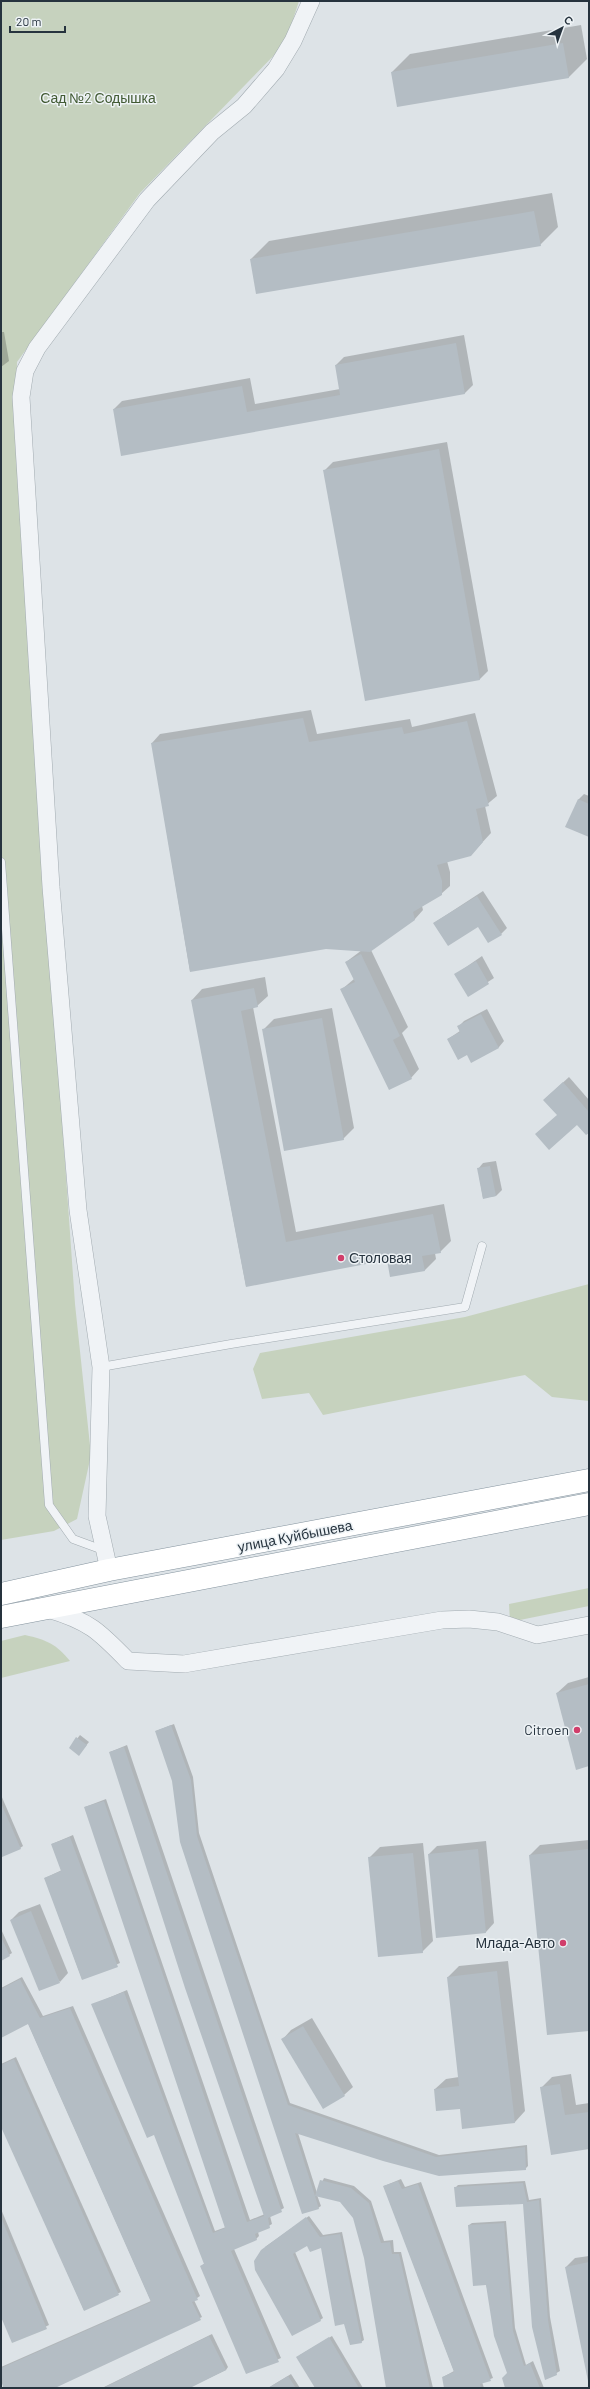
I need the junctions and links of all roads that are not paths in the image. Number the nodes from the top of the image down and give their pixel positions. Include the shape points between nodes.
1 (311, 1) edge
2 (1, 862) edge
3 (482, 1246) dead end
4 (101, 1367) junction
5 (589, 1480) edge
6 (589, 1504) edge
7 (103, 1550) junction
8 (109, 1570) junction
9 (1, 1594) edge
10 (45, 1608) junction
11 (1, 1617) edge
12 (589, 1625) edge

1 - 4 street via 293,41 276,69 244,106 212,132 146,200 37,348 25,371 22,397 51,886 78,1210
2 - 7 lane via 49,1505 73,1539
3 - 4 lane via 465,1306
4 - 7 street via 97,1516
5 - 8 highway, улица Куйбышева
6 - 10 highway, улица Куйбышева
7 - 8 street
8 - 9 highway, улица Куйбышева
10 - 11 highway, улица Куйбышева
10 - 12 street via 76,1617 101,1633 128,1661 184,1664 442,1620 498,1622 537,1635

